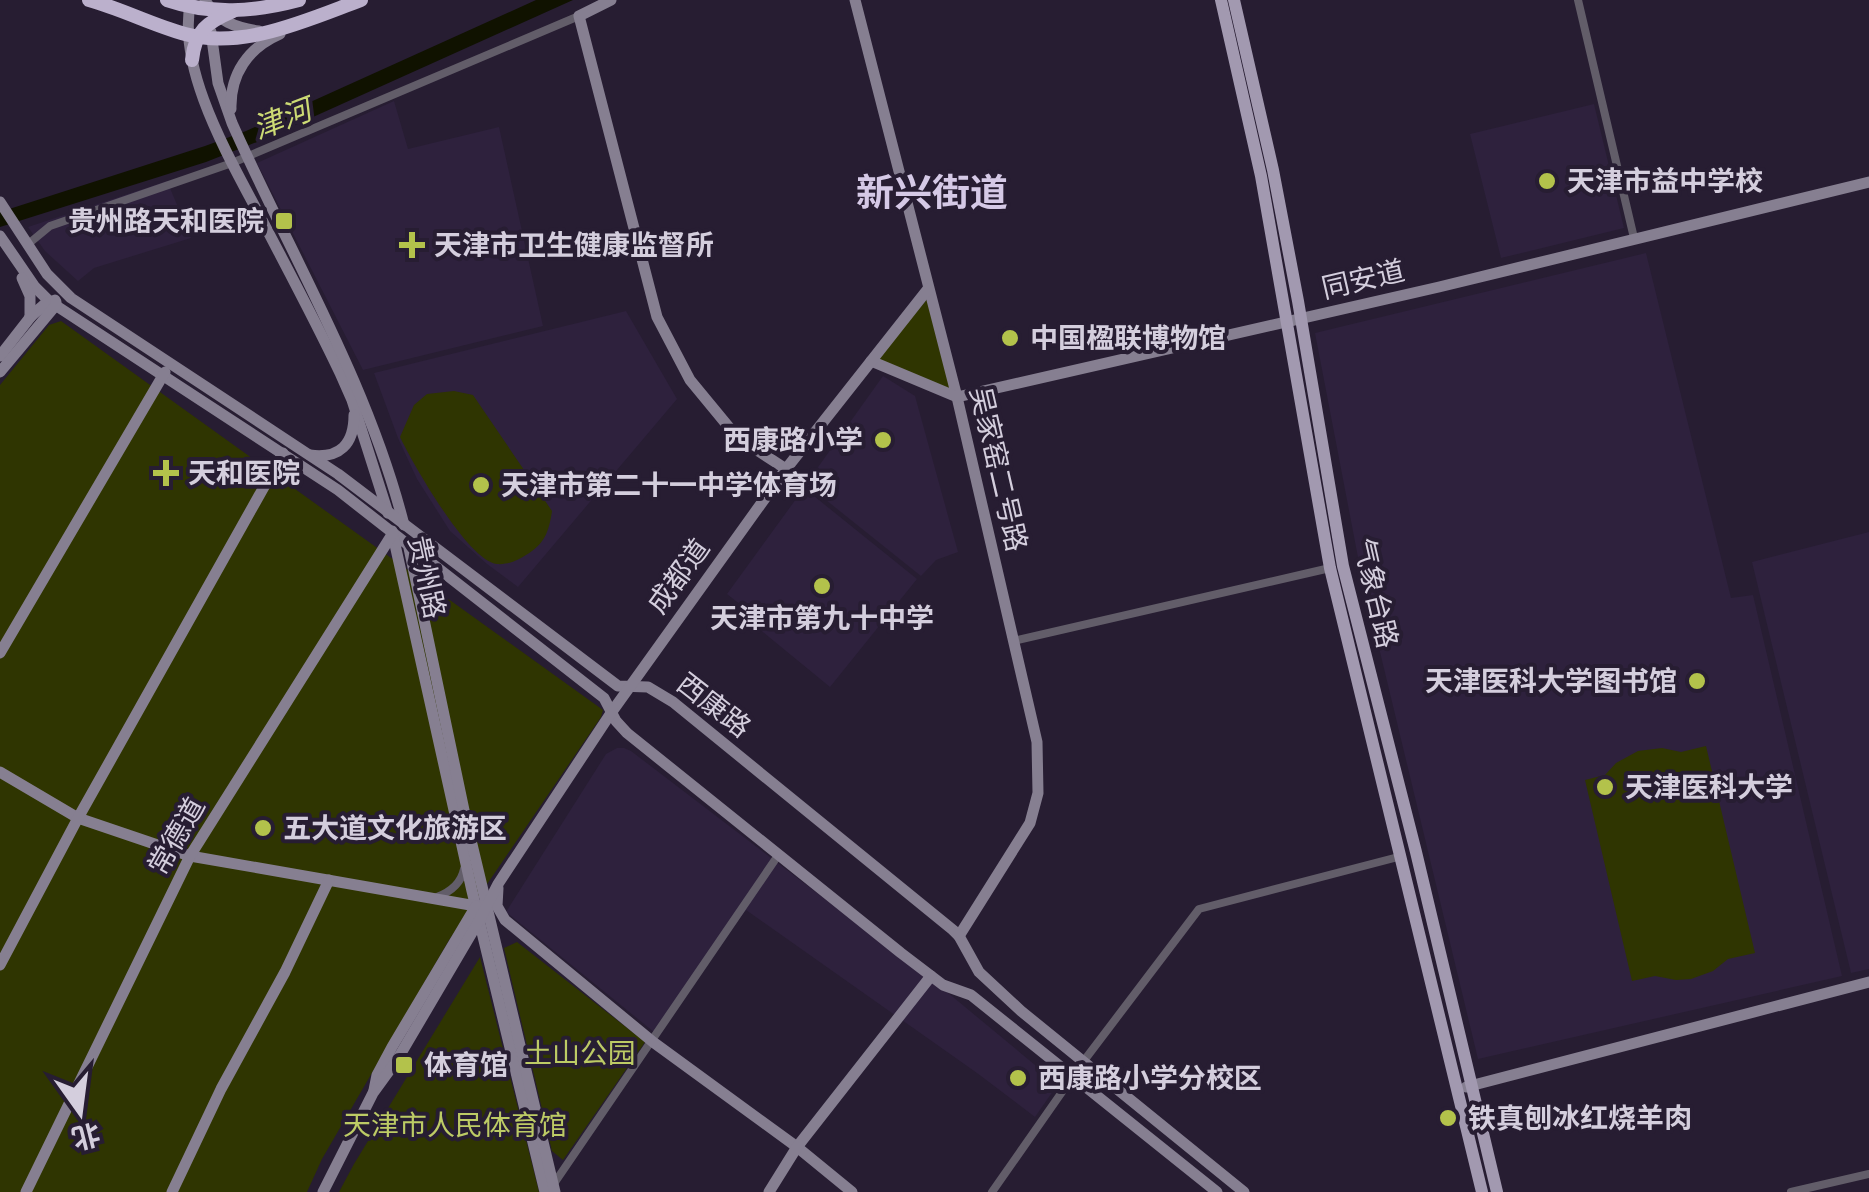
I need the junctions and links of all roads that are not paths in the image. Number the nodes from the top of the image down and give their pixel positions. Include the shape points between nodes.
1 (89, 0) edge
2 (167, 0) edge
3 (299, 0) edge
4 (361, 0) edge
5 (611, 0) edge
6 (854, 0) edge
7 (1221, 0) edge
8 (1234, 0) edge
9 (1578, 0) edge
10 (190, 4) edge
11 (218, 9) edge
12 (579, 16) junction
13 (310, 20) junction
14 (264, 32) junction
15 (199, 37) junction
16 (192, 60) joint
17 (232, 123) junction
18 (247, 156) junction
19 (232, 163) junction
20 (1869, 182) edge
21 (0, 202) edge
22 (0, 236) edge
23 (1634, 238) junction
24 (26, 245) junction
25 (928, 289) junction
26 (53, 298) junction
27 (1302, 318) junction
28 (79, 319) junction
29 (33, 322) junction
30 (1287, 322) junction
31 (0, 356) edge
32 (871, 360) junction
33 (167, 370) junction
34 (0, 372) edge
35 (956, 397) junction
36 (352, 400) junction
37 (283, 452) junction
38 (306, 454) junction
39 (786, 469) junction
40 (388, 512) junction
41 (398, 530) junction
42 (409, 547) junction
43 (1336, 567) junction
44 (1013, 641) junction
45 (0, 653) edge
46 (629, 688) junction
47 (612, 712) junction
48 (0, 772) edge
49 (78, 818) junction
50 (1416, 852) junction
51 (779, 854) junction
52 (190, 856) junction
53 (1400, 856) junction
54 (465, 860) junction
55 (329, 880) junction
56 (498, 884) junction
57 (434, 898) junction
58 (481, 910) junction
59 (959, 936) junction
60 (488, 950) junction
61 (460, 954) junction
62 (0, 965) edge
63 (930, 976) junction
64 (1869, 982) edge
65 (653, 1042) junction
66 (1083, 1062) junction
67 (1074, 1076) junction
68 (1464, 1088) junction
69 (373, 1092) junction
70 (797, 1147) junction
71 (1869, 1174) edge
72 (550, 1190) edge
73 (26, 1192) edge
74 (172, 1192) edge
75 (323, 1192) edge
76 (769, 1192) edge
77 (852, 1192) edge
78 (992, 1192) edge
79 (1217, 1192) edge
80 (1244, 1192) edge
81 (1482, 1192) edge
82 (1498, 1192) edge
83 (1791, 1192) edge

1 - 15 highway
2 - 10 highway
3 - 11 highway
4 - 13 highway
5 - 12 street
6 - 25 street, 吴家窑二号路
7 - 30 main road, 气象台路
8 - 27 main road, 气象台路
9 - 23 street
10 - 11 highway
10 - 15 street, 贵州路
11 - 14 street via 238,28
11 - 15 highway
12 - 18 street
12 - 39 street via 658,317 690,380 737,437
13 - 14 highway
13 - 17 street via 270,38 240,66
14 - 15 highway
15 - 16 highway
15 - 17 street, 贵州路
16 - 19 street, 贵州路
17 - 18 street, 贵州路
18 - 19 street
18 - 41 street, 贵州路 via 366,407 388,466
19 - 24 street via 50,226
19 - 36 street, 贵州路
20 - 23 street, 同安道
21 - 24 street
22 - 26 street
22 - 29 street via 29,292
23 - 27 street, 同安道
24 - 26 street
25 - 32 street, 成都道
25 - 35 street, 吴家窑二号路
26 - 28 street, 西康路
26 - 29 street
26 - 33 street, 西康路 via 72,298
27 - 30 street, 同安道
27 - 43 main road, 气象台路
28 - 29 street via 58,314
28 - 33 street, 西康路
29 - 31 street
29 - 34 street
30 - 35 street, 同安道
30 - 43 main road, 气象台路
32 - 35 street
32 - 39 street, 成都道
33 - 37 street, 西康路
33 - 38 street, 西康路
33 - 45 street
35 - 44 street, 吴家窑二号路
36 - 38 street via 353,428 343,448
36 - 40 street, 贵州路
37 - 41 street, 西康路
37 - 49 street
38 - 40 street, 西康路
39 - 46 street, 成都道
40 - 41 street, 西康路
41 - 42 street, 贵州路
41 - 46 street, 西康路
41 - 52 street, 常德道
41 - 54 street, 贵州路
42 - 47 street via 604,698
42 - 58 street, 贵州路
43 - 44 street
43 - 50 main road, 气象台路
43 - 53 main road, 气象台路
44 - 59 street, 吴家窑二号路 via 1037,742 1038,793 1030,824
46 - 47 street, 成都道
46 - 59 street, 西康路 via 648,687 673,702
47 - 51 street via 627,733
47 - 56 street, 成都道
48 - 49 street
49 - 52 street
49 - 62 street
50 - 53 street
50 - 68 main road, 气象台路
51 - 63 street
51 - 65 street
52 - 55 street
52 - 73 street, 常德道
53 - 66 street via 1199,908
53 - 68 main road, 气象台路
54 - 57 street via 456,886
54 - 58 street, 贵州路
55 - 57 street
55 - 74 street
56 - 58 street, 成都道
56 - 65 street via 497,906 505,920
57 - 58 street
58 - 60 street, 贵州路
58 - 61 street, 成都道
58 - 69 street, 成都道 via 392,1047
58 - 72 street, 贵州路
59 - 66 street, 西康路 via 979,972
60 - 61 street via 475,946
60 - 72 street, 贵州路
61 - 69 street, 成都道
63 - 67 street via 964,990
63 - 70 street
64 - 68 street
65 - 70 street
65 - 72 street
66 - 67 street
66 - 80 street, 西康路
67 - 78 street
67 - 79 street
68 - 81 main road, 气象台路
68 - 82 main road, 气象台路
69 - 75 street, 成都道
70 - 76 street
70 - 77 street
71 - 83 street

